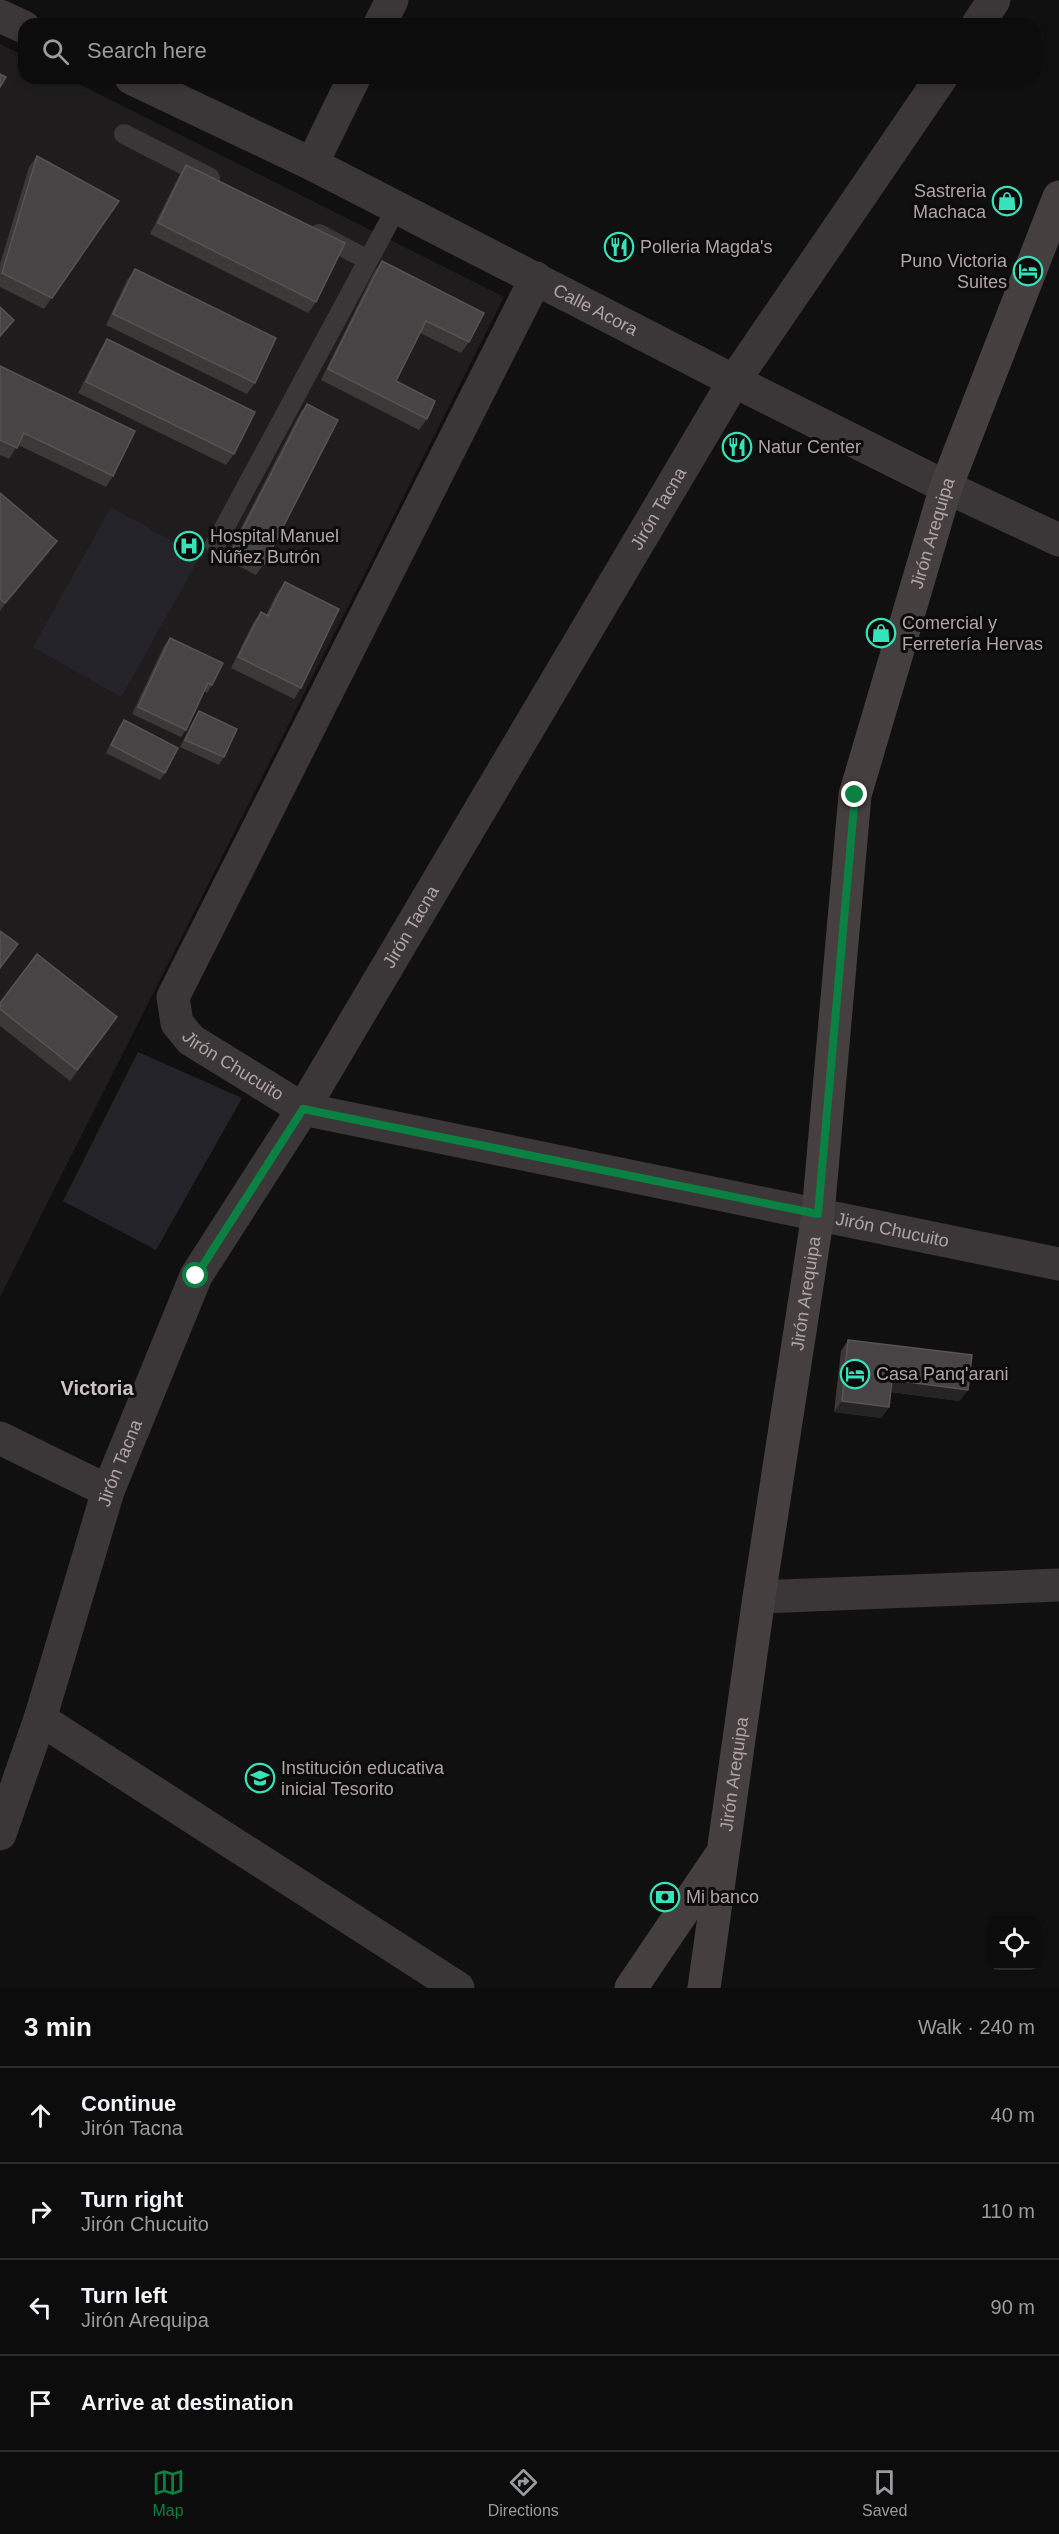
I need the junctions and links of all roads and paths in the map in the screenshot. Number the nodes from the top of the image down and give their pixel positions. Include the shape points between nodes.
1 (392, 0) edge
2 (994, 0) edge
3 (0, 16) edge
4 (383, 18) edge
5 (982, 18) edge
6 (18, 24) edge
7 (144, 84) edge
8 (351, 84) edge
9 (937, 84) edge
10 (124, 134) dead end
11 (312, 164) junction
12 (230, 189) edge
13 (1059, 197) edge
14 (396, 207) junction
15 (304, 227) edge
16 (368, 260) junction
17 (536, 278) junction
18 (734, 381) junction
19 (946, 487) junction
20 (1059, 540) edge
21 (215, 546) dead end
22 (303, 1109) junction
23 (818, 1214) junction
24 (1059, 1264) edge
25 (0, 1438) edge
26 (108, 1491) junction
27 (1059, 1585) edge
28 (759, 1597) junction
29 (40, 1719) junction
30 (0, 1834) edge
31 (723, 1852) junction
32 (458, 1988) edge
33 (631, 1988) edge
34 (704, 1988) edge

1 - 4 street
2 - 5 street
3 - 6 street
7 - 11 street, Calle Acora
8 - 11 street
9 - 18 street, Jirón Tacna
10 - 12 lane
11 - 14 street, Calle Acora
13 - 19 street, Jirón Arequipa
14 - 16 lane
14 - 17 street, Calle Acora
15 - 16 lane
16 - 21 lane
17 - 18 street, Calle Acora
17 - 22 street, Jirón Chucuito via 173,998 177,1023 191,1040
18 - 19 street, Calle Acora
18 - 22 street, Jirón Tacna
19 - 20 street, Calle Acora
19 - 23 street, Jirón Arequipa via 855,795
22 - 23 street, Jirón Chucuito
22 - 26 street, Jirón Tacna via 196,1276
23 - 24 street, Jirón Chucuito
23 - 28 street, Jirón Arequipa
25 - 26 street
26 - 29 street, Jirón Tacna
27 - 28 street
28 - 31 street, Jirón Arequipa
29 - 30 street, Jirón Tacna
29 - 32 street
31 - 33 street
31 - 34 street, Jirón Arequipa

